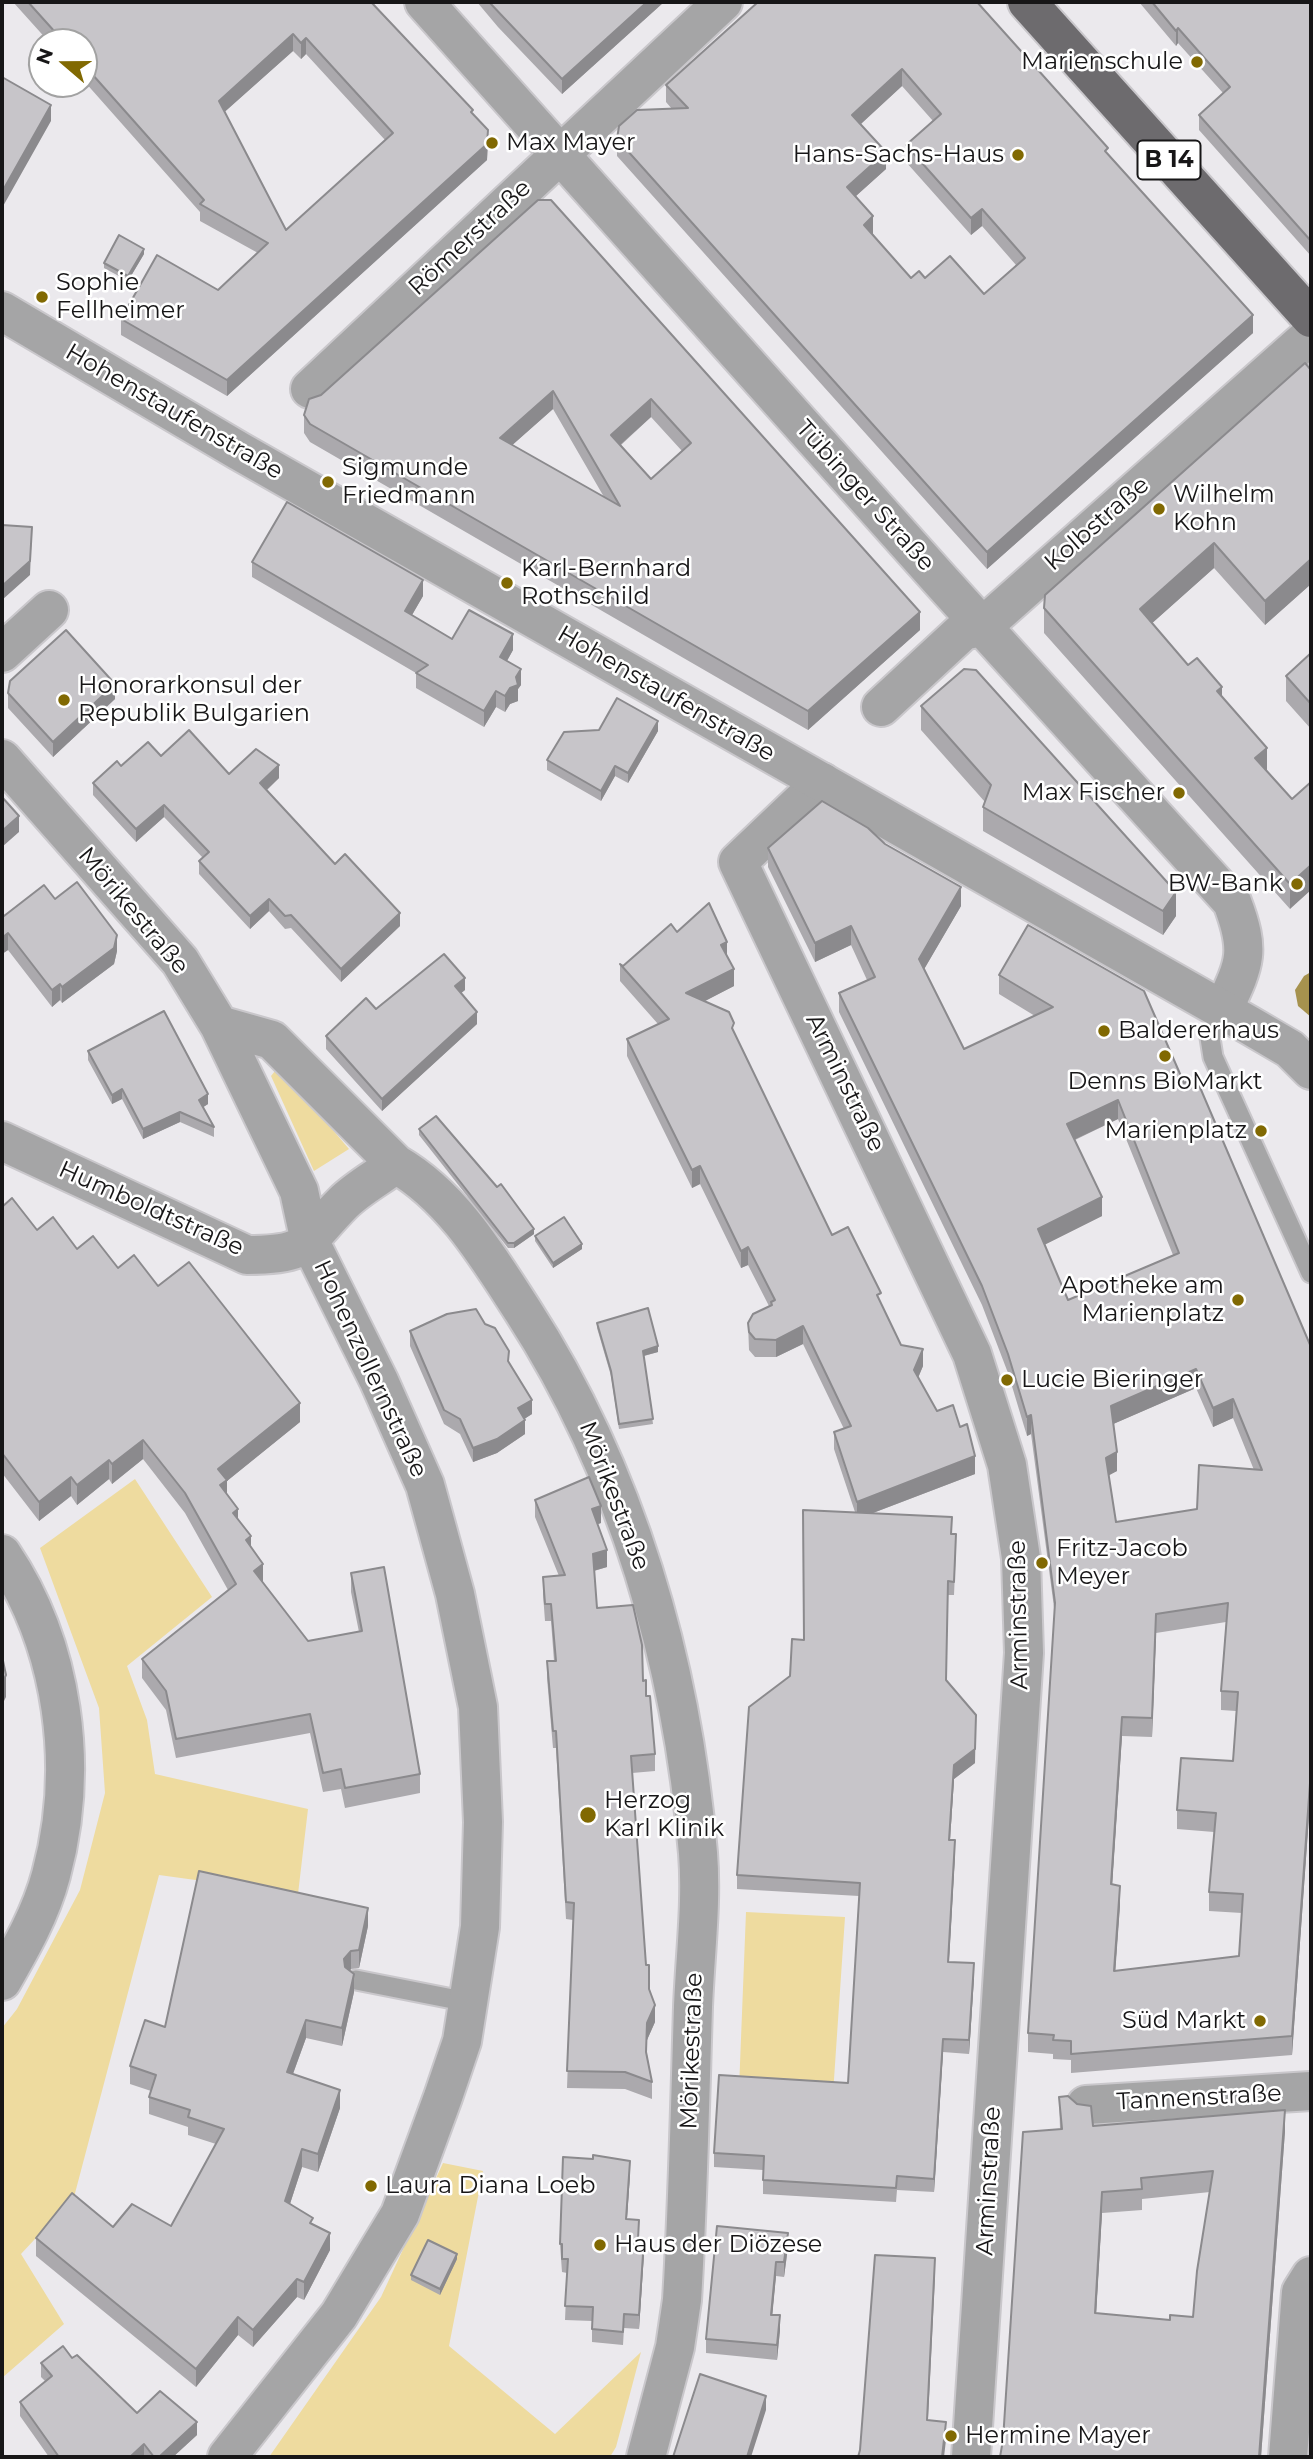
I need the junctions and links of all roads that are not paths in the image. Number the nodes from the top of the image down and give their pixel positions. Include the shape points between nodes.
1 (424, 2) edge
2 (723, 2) edge
3 (1027, 2) edge
4 (559, 152) junction
5 (2, 312) edge
6 (1311, 318) edge
7 (1311, 335) edge
8 (310, 389) dead end
9 (49, 610) dead end
10 (982, 627) junction
11 (2, 653) edge
12 (881, 707) dead end
13 (2, 759) edge
14 (822, 782) junction
15 (1223, 1010) junction
16 (219, 1025) junction
17 (1311, 1070) edge
18 (2, 1141) edge
19 (396, 1164) junction
20 (310, 1242) junction
21 (1311, 1273) edge
22 (2, 1554) edge
23 (356, 1980) edge
24 (2, 1981) edge
25 (468, 2002) junction
26 (1311, 2091) edge
27 (1086, 2105) edge
28 (1311, 2276) edge
29 (227, 2457) edge
30 (646, 2457) edge
31 (971, 2457) edge
32 (1288, 2457) edge

1 - 4 street, Tübinger Straße
2 - 4 street, Römerstraße
3 - 6 main road, B 14
4 - 8 street, Römerstraße
4 - 10 street, Tübinger Straße
5 - 14 street, Hohenstaufenstraße
7 - 10 street, Kolbstraße
9 - 11 street
10 - 12 street, Kolbstraße via 962,631
10 - 15 street, Tübinger Straße via 1232,902 1245,945 1243,964
13 - 16 street, Mörikestraße via 180,961
14 - 15 street, Hohenstaufenstraße
14 - 31 street, Arminstraße via 738,862 972,1354 1007,1465 1021,1558 1024,1653
15 - 17 street via 1290,1049
15 - 21 lane via 1210,1038 1213,1057
16 - 19 street, Mörikestraße via 272,1040
16 - 20 street, Hohenzollernstraße via 299,1191
18 - 20 street, Humboldtstraße via 247,1255 282,1255
19 - 20 street, Humboldtstraße via 344,1202
19 - 30 street, Mörikestraße via 419,1177 475,1236 581,1408 659,1617 683,1735 698,1856 685,2250 676,2347
20 - 25 street, Hohenzollernstraße via 425,1485 456,1594 478,1707 483,1822 480,1927
22 - 24 street via 34,1609 55,1670 64,1735 63,1809 51,1876 27,1937
23 - 25 lane
25 - 29 street, Hohenzollernstraße via 462,2041 400,2214 339,2315
26 - 27 street, Tannenstraße
28 - 32 street via 1301,2292

